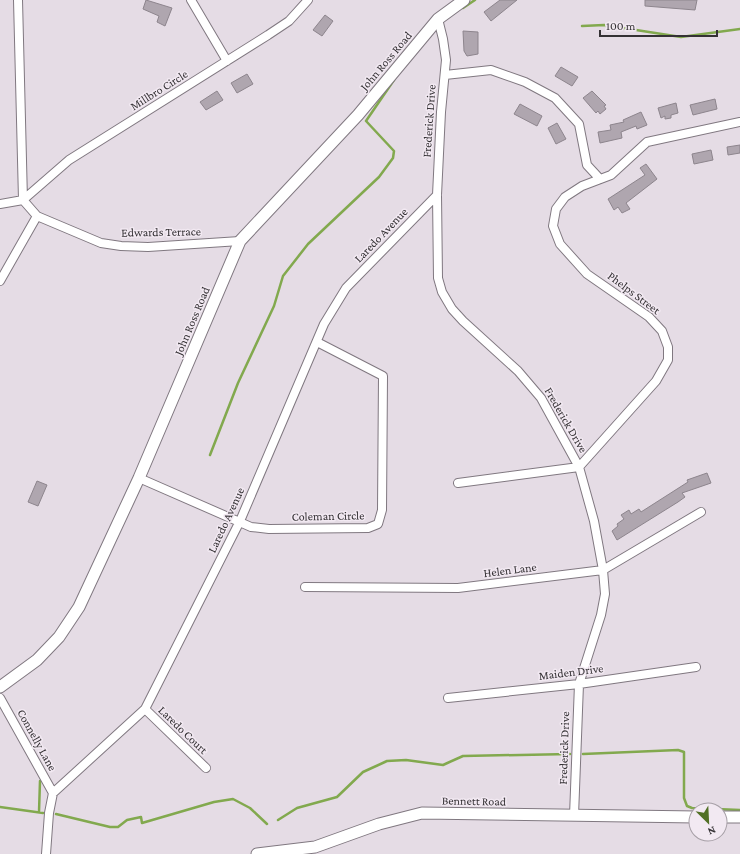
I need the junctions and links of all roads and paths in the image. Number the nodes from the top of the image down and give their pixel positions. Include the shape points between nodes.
1 (18, 0) edge
2 (191, 0) edge
3 (308, 0) edge
4 (464, 0) edge
5 (438, 19) junction
6 (227, 61) junction
7 (445, 75) junction
8 (740, 122) edge
9 (600, 179) junction
10 (437, 195) junction
11 (23, 200) junction
12 (0, 204) edge
13 (37, 216) junction
14 (240, 241) junction
15 (0, 281) edge
16 (317, 342) junction
17 (579, 467) junction
18 (139, 478) junction
19 (458, 483) dead end
20 (701, 512) dead end
21 (240, 521) junction
22 (603, 570) junction
23 (305, 587) dead end
24 (696, 667) dead end
25 (579, 684) junction
26 (0, 688) edge
27 (0, 698) edge
28 (448, 698) dead end
29 (145, 709) junction
30 (206, 768) dead end
31 (53, 793) junction
32 (574, 816) junction
33 (688, 817) edge
34 (728, 817) edge
35 (740, 817) edge
36 (46, 854) edge
37 (258, 854) edge

1 - 11 street
2 - 6 street
3 - 6 street, Millbro Circle via 289,22
4 - 5 street, John Ross Road
5 - 7 street, Frederick Drive via 446,60
5 - 14 street, John Ross Road via 358,115
6 - 11 street, Millbro Circle via 69,160
7 - 9 street via 491,70 525,82 555,98 579,124 587,165
7 - 10 street, Frederick Drive
8 - 9 street, Phelps Street via 647,142 611,175
9 - 17 street, Phelps Street via 582,186 565,197 556,209 553,226 560,244 587,274 649,317 662,331 668,347 668,360 656,381
10 - 16 street, Laredo Avenue via 346,288 324,324
10 - 17 street, Frederick Drive via 438,278 442,292 463,321 518,371 541,398
11 - 12 street
11 - 13 street, Edwards Terrace
13 - 14 street, Edwards Terrace via 101,243 121,246 148,247
13 - 15 street
14 - 18 street, John Ross Road
16 - 21 street, Laredo Avenue
16 - 21 street, Coleman Circle via 383,376 382,510 378,524 368,528 269,529 251,527
17 - 19 street
17 - 22 street, Frederick Drive via 594,521
18 - 21 street, Coleman Circle
18 - 26 street, John Ross Road via 79,607 59,637 37,660
20 - 22 street, Helen Lane
21 - 29 street, Laredo Avenue
22 - 23 street, Helen Lane via 458,588
22 - 25 street, Frederick Drive via 605,594 601,615
24 - 25 street, Maiden Drive
25 - 28 street, Maiden Drive
25 - 32 street, Frederick Drive
27 - 31 street, Connelly Lane
29 - 30 street, Laredo Court
29 - 31 street, Laredo Avenue
31 - 36 street
32 - 33 street, Bennett Road
32 - 37 street, Bennett Road via 422,813 378,824 315,847
34 - 35 street

